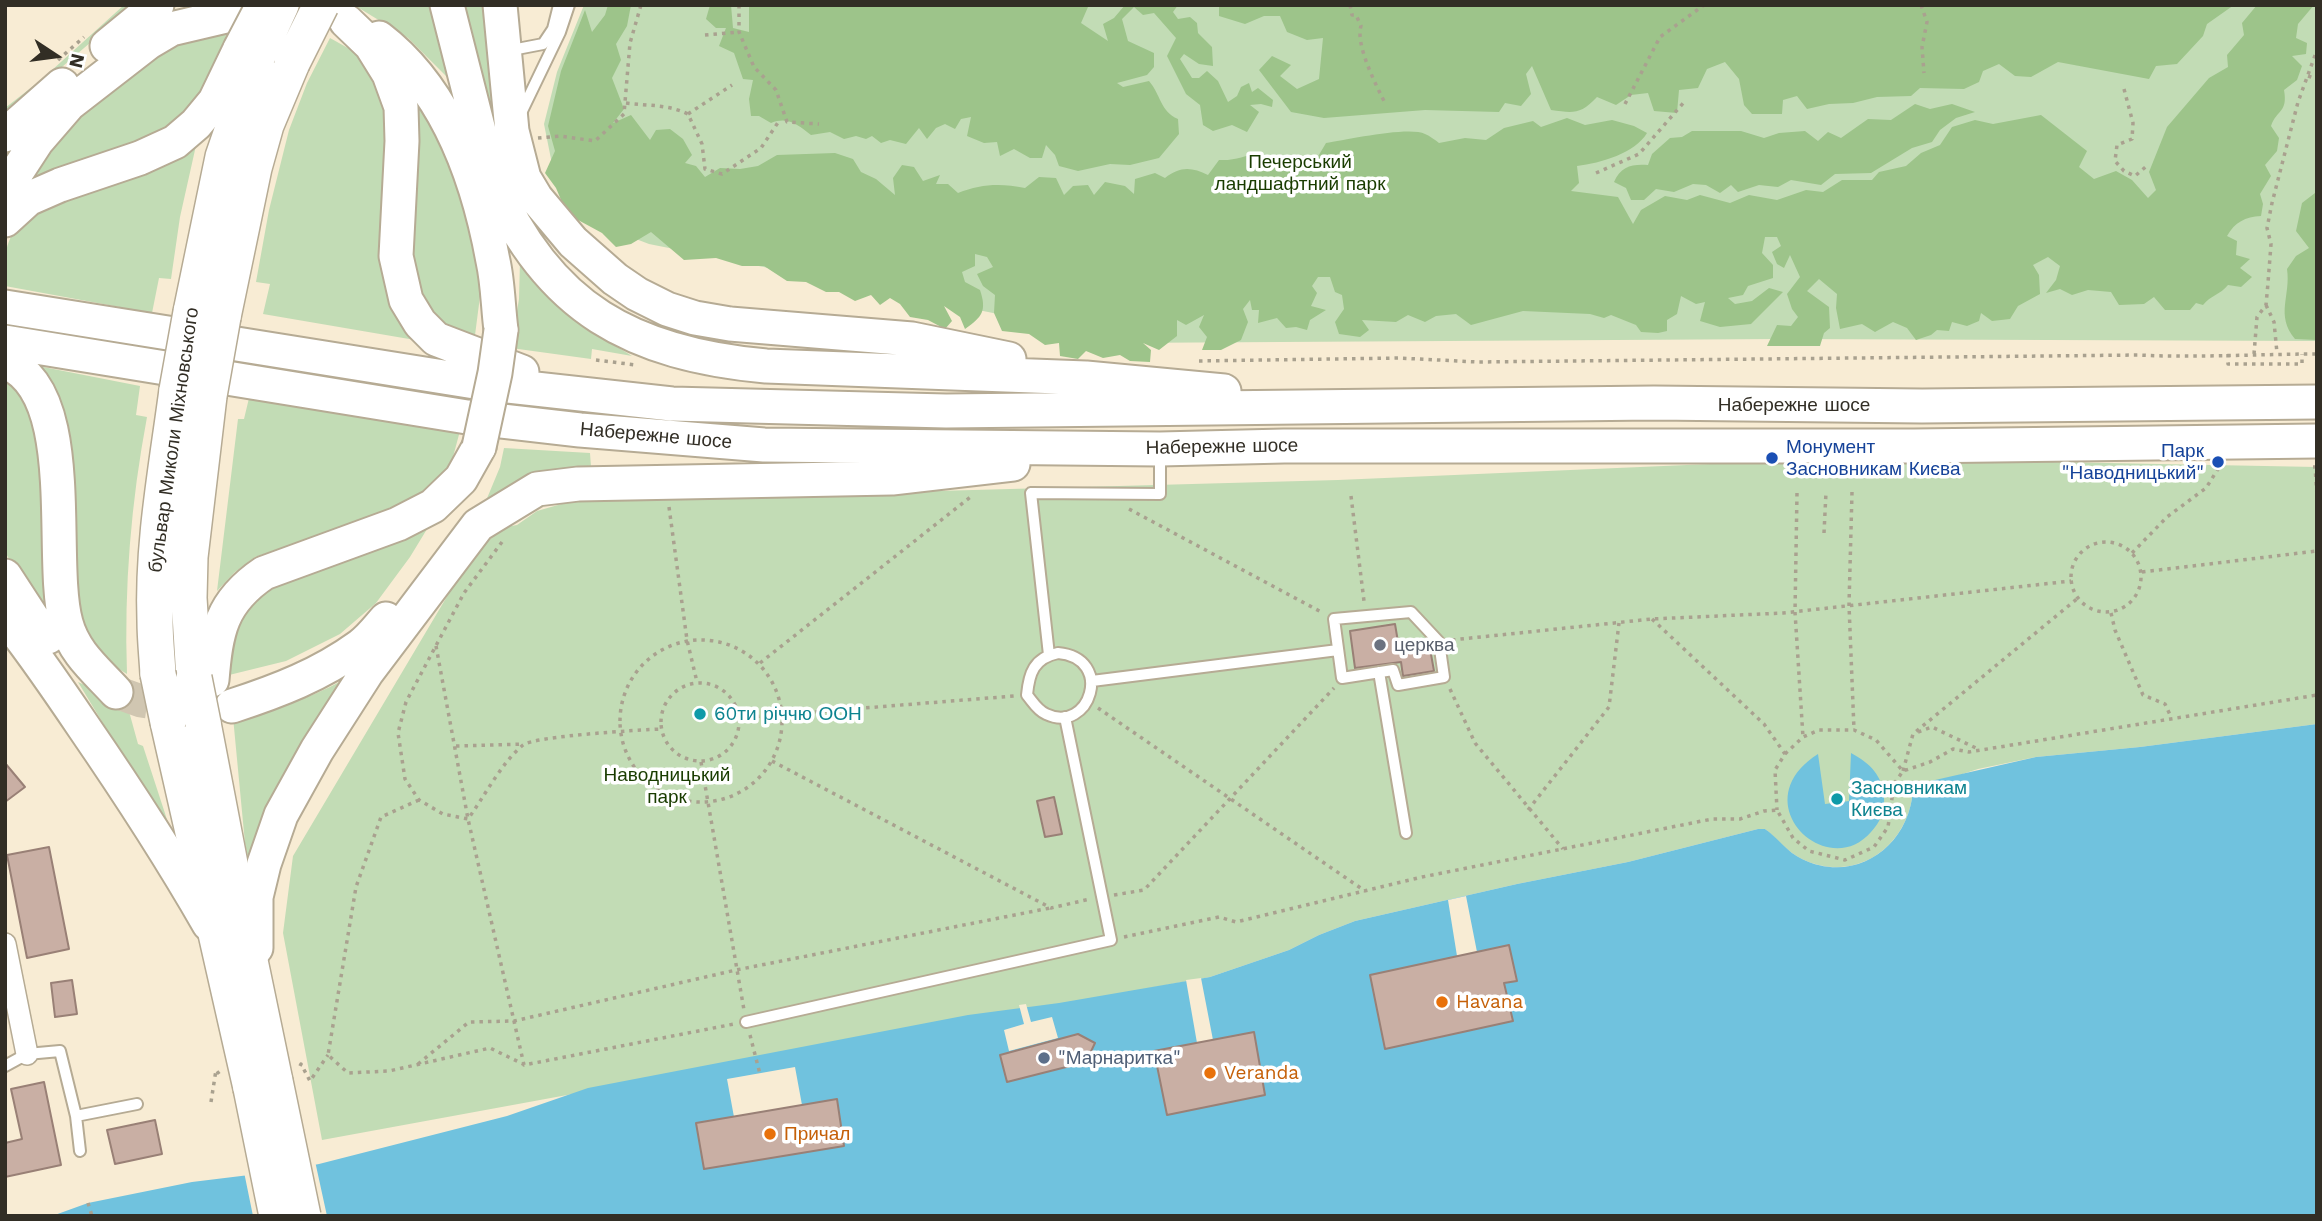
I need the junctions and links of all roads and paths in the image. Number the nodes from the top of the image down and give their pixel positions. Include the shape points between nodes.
1 (157, 5) edge
2 (206, 5) edge
3 (263, 5) edge
4 (273, 5) edge
5 (281, 5) edge
6 (447, 5) edge
7 (500, 5) edge
8 (559, 5) edge
9 (569, 5) edge
10 (641, 5) edge
11 (739, 5) edge
12 (1350, 5) edge
13 (1704, 5) edge
14 (1921, 5) edge
15 (334, 13) edge
16 (739, 32) junction
17 (705, 35) dead end
18 (98, 39) junction
19 (503, 40) junction
20 (2317, 50) edge
21 (249, 52) junction
22 (50, 66) dead end
23 (1924, 73) dead end
24 (2308, 76) junction
25 (2317, 79) edge
26 (732, 85) dead end
27 (2124, 89) dead end
28 (1685, 102) dead end
29 (626, 103) junction
30 (1625, 104) dead end
31 (1385, 105) dead end
32 (688, 114) junction
33 (779, 121) dead end
34 (521, 123) junction
35 (819, 124) dead end
36 (5, 135) edge
37 (2149, 164) dead end
38 (1596, 173) dead end
39 (493, 182) junction
40 (5, 190) edge
41 (5, 220) edge
42 (2266, 305) junction
43 (5, 307) edge
44 (207, 314) junction
45 (501, 330) junction
46 (5, 342) edge
47 (2277, 353) junction
48 (2228, 354) junction
49 (2254, 354) junction
50 (2302, 354) junction
51 (2317, 354) edge
52 (596, 360) dead end
53 (1192, 361) dead end
54 (5, 362) edge
55 (638, 366) dead end
56 (1086, 377) junction
57 (193, 393) junction
58 (591, 396) junction
59 (2317, 402) edge
60 (1339, 406) junction
61 (479, 447) junction
62 (1151, 449) junction
63 (2312, 454) edge
64 (2225, 469) dead end
65 (977, 492) dead end
66 (1826, 492) dead end
67 (1852, 492) dead end
68 (1797, 493) dead end
69 (667, 494) dead end
70 (1099, 494) junction
71 (2317, 495) edge
72 (1351, 496) dead end
73 (1824, 533) dead end
74 (505, 537) dead end
75 (2317, 551) edge
76 (2132, 553) junction
77 (2142, 572) junction
78 (5, 576) edge
79 (2071, 581) junction
80 (2078, 598) junction
81 (5, 603) edge
82 (1849, 605) junction
83 (1795, 612) junction
84 (2110, 613) junction
85 (1365, 615) junction
86 (1334, 619) junction
87 (1652, 619) junction
88 (1619, 622) junction
89 (14, 628) edge
90 (394, 636) junction
91 (687, 640) junction
92 (1439, 642) junction
93 (436, 646) junction
94 (1338, 650) junction
95 (1049, 655) junction
96 (760, 663) junction
97 (1380, 672) junction
98 (1444, 677) junction
99 (203, 679) junction
100 (1092, 681) junction
101 (697, 683) junction
102 (1027, 695) junction
103 (2317, 695) edge
104 (1088, 700) junction
105 (782, 715) junction
106 (1065, 717) junction
107 (217, 718) junction
108 (739, 718) junction
109 (2172, 718) junction
110 (661, 729) junction
111 (1854, 730) junction
112 (619, 732) junction
113 (1913, 734) junction
114 (1803, 737) junction
115 (524, 744) junction
116 (456, 746) junction
117 (1980, 750) junction
118 (1785, 754) junction
119 (701, 762) junction
120 (1903, 771) junction
121 (419, 800) junction
122 (708, 803) junction
123 (1528, 810) junction
124 (1777, 810) junction
125 (468, 819) junction
126 (1406, 833) dead end
127 (1563, 849) junction
128 (1365, 891) junction
129 (1051, 908) dead end
130 (215, 935) junction
131 (1111, 940) junction
132 (5, 944) edge
133 (736, 970) junction
134 (255, 989) junction
135 (514, 1021) junction
136 (746, 1022) junction
137 (27, 1054) junction
138 (328, 1055) junction
139 (418, 1064) junction
140 (524, 1065) junction
141 (5, 1066) edge
142 (760, 1073) dead end
143 (310, 1081) dead end
144 (250, 1083) junction
145 (211, 1102) dead end
146 (137, 1104) dead end
147 (76, 1116) junction
148 (80, 1150) dead end
149 (88, 1203) dead end
150 (92, 1216) edge
151 (277, 1216) edge
152 (303, 1216) edge

1 - 18 main road
2 - 18 main road
3 - 21 main road, bridge
4 - 40 main road via 171,29 149,42 69,104 37,141
5 - 21 highway, бульвар Миколи Міхновського, bridge
6 - 39 main road
7 - 19 main road
8 - 19 lane via 553,29 543,44 517,49
9 - 34 lane
10 - 29 path via 630,43
11 - 16 path
12 - 31 path
13 - 30 path via 1660,37
14 - 23 path via 1927,22 1922,47
15 - 44 highway, бульвар Миколи Міхновського, bridge via 292,63 266,125
15 - 45 main road via 398,53 430,89 461,150 483,214 494,262
15 - 58 main road via 371,45 389,74 401,107 396,256 405,300 420,323 454,348
16 - 17 path
16 - 35 path via 754,67 776,90 787,122
18 - 22 path
18 - 36 main road
19 - 34 main road
20 - 24 path
21 - 41 main road via 215,101 175,142 28,199
21 - 44 highway, бульвар Миколи Міхновського via 223,158
24 - 25 path
24 - 42 path via 2267,228 2271,244
26 - 32 path
27 - 37 path via 2133,123 2132,139 2117,145 2115,161 2135,176
28 - 38 path via 1639,154
29 - 32 path via 660,105
29 - 34 path via 624,114 595,141 539,138
32 - 33 path via 702,144 705,169 722,174 761,148
34 - 56 main road via 524,178 536,198 573,242 615,279 667,309 730,324 912,340
39 - 45 main road via 505,275
39 - 56 main road via 519,234 554,280 584,307 648,342 724,362 766,366
42 - 47 path via 2274,322
42 - 49 path via 2257,317
43 - 58 main road, Набережне шосе via 481,383
44 - 57 highway, бульвар Миколи Міхновського, bridge
45 - 61 main road, bridge
46 - 62 main road, Набережне шосе via 467,417 668,438 813,446
47 - 49 path
47 - 50 path
48 - 49 path
48 - 50 path via 2228,364 2302,364
48 - 53 path via 2198,358
50 - 51 path
52 - 55 path
54 - 78 main road via 32,382 48,411 57,459 60,594 66,624 82,658 116,692 75,666 58,649
56 - 60 main road
57 - 99 highway, бульвар Миколи Міхновського via 189,598
57 - 130 highway, бульвар Миколи Міхновського, bridge via 160,519 154,619 158,674
58 - 60 main road, Набережне шосе via 672,404 946,411
59 - 60 main road, Набережне шосе
61 - 99 main road via 461,479 433,506 250,582 226,613
61 - 107 main road via 446,536 417,582 362,645 290,687
62 - 63 main road, Набережне шосе via 1914,446
62 - 70 lane via 1160,494
62 - 90 main road via 892,478 578,484 537,489 478,525
63 - 71 path
64 - 76 path via 2218,469 2206,488 2167,517
65 - 96 path
66 - 73 path
67 - 82 path
68 - 83 path
69 - 91 path
70 - 86 path
70 - 95 lane via 1031,493
72 - 85 path
74 - 93 path via 464,593
75 - 77 path
76 - 77 path
76 - 79 path via 2113,542 2091,545 2075,560
77 - 84 path via 2138,594 2131,603
79 - 80 path
79 - 82 path
80 - 84 path via 2092,610
80 - 113 path
81 - 89 main road
82 - 83 path
82 - 111 path
83 - 87 path
83 - 114 path
84 - 109 path via 2143,695 2165,704
85 - 86 lane
85 - 92 lane via 1411,612
86 - 94 lane
87 - 88 path
87 - 118 path via 1764,724
88 - 92 path
88 - 123 path via 1609,707
89 - 130 main road via 150,827
90 - 107 main road via 350,670 307,692
90 - 134 main road via 317,750 281,815 256,897
91 - 96 path via 715,640
91 - 101 path
91 - 112 path via 643,662 628,683 620,707
92 - 98 lane
93 - 116 path
93 - 121 path via 406,702 398,733 405,779
94 - 97 lane via 1342,678
94 - 100 lane
95 - 100 lane via 1077,657
95 - 102 lane via 1033,668
96 - 105 path via 776,688
97 - 98 lane via 1393,670 1398,685
97 - 126 lane
98 - 123 path via 1475,743
99 - 107 highway, бульвар Миколи Міхновського, bridge
100 - 104 lane
101 - 108 path via 720,688 736,706
101 - 110 path via 684,686 666,703
102 - 105 path
102 - 106 lane via 1044,713
103 - 109 path
104 - 106 lane
104 - 128 path
105 - 108 path
105 - 122 path via 772,761 755,782 733,796
106 - 131 lane
107 - 134 highway, бульвар Миколи Міхновського via 217,797
108 - 119 path via 738,731 725,753
109 - 117 path
110 - 112 path
110 - 119 path via 671,749
111 - 114 path via 1819,730
111 - 120 path via 1876,740
112 - 115 path
112 - 122 path via 640,776 660,792 683,801
113 - 117 path via 1931,727
113 - 120 path
114 - 118 path
115 - 116 path
115 - 125 path
116 - 125 path
117 - 120 path via 1952,750
118 - 124 path via 1774,770
119 - 122 path
120 - 124 path via 1894,784 1888,827 1874,847 1845,860 1809,851 1793,838
121 - 125 path via 443,814
121 - 138 path via 381,817 356,887
122 - 133 path
123 - 127 path
124 - 127 path
125 - 135 path
127 - 128 path
128 - 131 path via 1237,922 1219,917
129 - 133 path
130 - 144 highway, бульвар Миколи Міхновського
131 - 136 lane
132 - 137 street
133 - 135 path
133 - 136 path
134 - 144 highway, бульвар Миколи Міхновського
135 - 139 path via 469,1022
135 - 140 path
136 - 140 path
136 - 142 path
137 - 141 lane
137 - 147 lane via 61,1051
138 - 139 path via 348,1073
138 - 143 path
139 - 140 path via 490,1048
144 - 145 path via 216,1070
144 - 151 highway, bridge
144 - 152 highway, bridge
146 - 147 lane
147 - 148 lane
149 - 150 path

